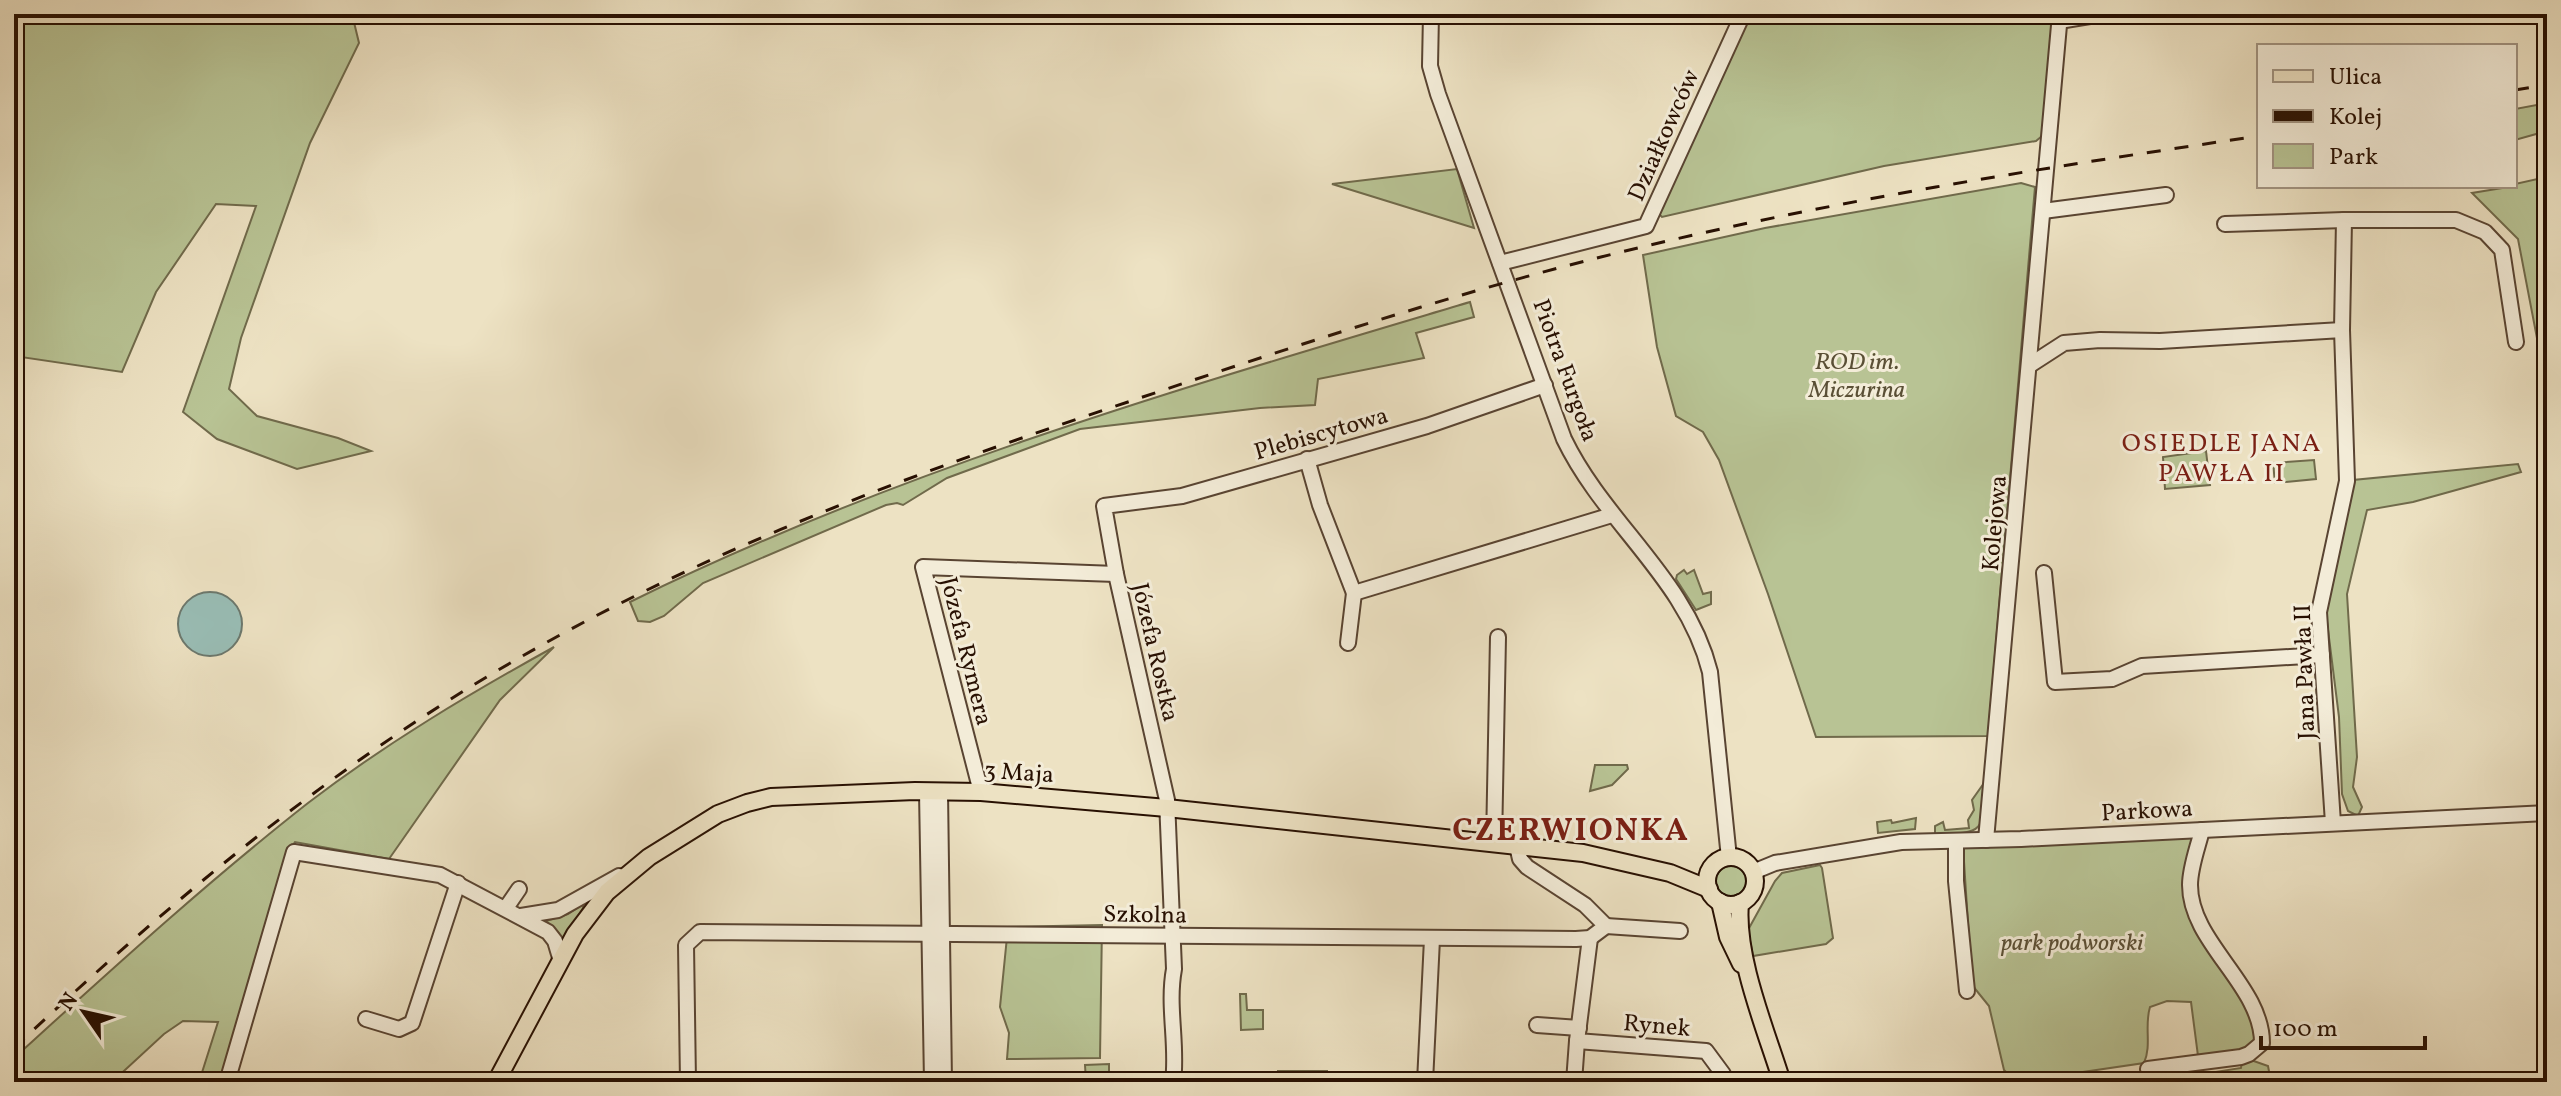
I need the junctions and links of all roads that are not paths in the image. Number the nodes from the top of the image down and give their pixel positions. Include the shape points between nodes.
1 (1431, 14) edge
2 (1743, 14) edge
3 (2102, 14) edge
4 (2060, 18) edge
5 (2166, 195) dead end
6 (2043, 211) junction
7 (2344, 220) junction
8 (2225, 224) dead end
9 (1500, 263) junction
10 (2342, 330) junction
11 (2516, 342) dead end
12 (2030, 365) junction
13 (1545, 385) junction
14 (1307, 459) junction
15 (1104, 506) joint
16 (1612, 515) junction
17 (2044, 573) dead end
18 (1116, 574) junction
19 (1354, 593) junction
20 (1498, 637) dead end
21 (1348, 643) dead end
22 (2322, 655) junction
23 (934, 792) junction
24 (981, 792) junction
25 (1167, 808) junction
26 (2547, 813) edge
27 (2333, 823) junction
28 (2202, 830) junction
29 (1986, 840) junction
30 (1956, 841) junction
31 (1494, 843) junction
32 (1517, 846) junction
33 (1729, 858) junction
34 (1712, 867) junction
35 (629, 871) junction
36 (1753, 872) junction
37 (1670, 873) junction
38 (458, 883) junction
39 (519, 889) dead end
40 (1714, 895) junction
41 (1740, 903) junction
42 (506, 908) junction
43 (521, 916) junction
44 (1606, 926) junction
45 (1680, 931) dead end
46 (936, 936) junction
47 (1171, 936) junction
48 (1590, 938) junction
49 (1432, 939) junction
50 (561, 961) junction
51 (1749, 977) junction
52 (1967, 991) dead end
53 (366, 1019) dead end
54 (1537, 1025) dead end
55 (1578, 1034) junction
56 (2148, 1069) dead end
57 (1723, 1074) dead end
58 (227, 1082) edge
59 (496, 1082) edge
60 (688, 1082) edge
61 (932, 1082) edge
62 (944, 1082) edge
63 (1173, 1082) edge
64 (1425, 1082) edge
65 (1574, 1082) edge
66 (1782, 1082) edge

1 - 9 street, Piotra Furgoła via 1430,66
2 - 9 street, Działkowców via 1646,226
3 - 4 street
4 - 6 street, Kolejowa
5 - 6 street
6 - 12 street, Kolejowa
7 - 8 street
7 - 10 street, Jana Pawła II
7 - 11 street via 2456,220 2485,232 2502,250
9 - 13 street, Piotra Furgoła
10 - 12 street via 2064,343
10 - 22 street, Jana Pawła II via 2347,481 2319,612
12 - 29 street, Kolejowa
13 - 14 street, Plebiscytowa via 1427,426
13 - 16 street, Piotra Furgoła via 1578,469
14 - 15 street, Plebiscytowa via 1182,496
14 - 19 street
15 - 18 street, Józefa Rostka
16 - 19 street
16 - 33 street, Piotra Furgoła via 1663,576 1689,614 1704,649
17 - 22 street via 2055,682 2112,679 2142,666
18 - 24 street, Józefa Rymera via 923,567
18 - 25 street, Józefa Rostka
19 - 21 street
20 - 31 street
22 - 27 street, Jana Pawła II
23 - 24 main road, 3 Maja
23 - 35 main road, 3 Maja via 759,799 718,814
23 - 46 street
24 - 25 main road, 3 Maja
25 - 31 main road, 3 Maja
25 - 47 street, Józefa Rostka
26 - 27 street, Parkowa
27 - 28 street, Parkowa
28 - 29 street, Parkowa
28 - 56 street via 2190,883 2196,919 2246,994 2262,1043 2241,1057
29 - 30 street, Parkowa
30 - 36 street, Parkowa via 1872,845
30 - 52 street
31 - 32 main road, 3 Maja
32 - 37 main road, 3 Maja via 1583,853
32 - 44 street via 1527,867 1585,905
33 - 34 main road
33 - 36 main road via 1744,861
34 - 37 main road, 3 Maja
34 - 40 main road via 1708,879
35 - 43 street via 558,910
35 - 50 main road, 3 Maja via 589,913
36 - 41 main road via 1753,890
37 - 40 main road, 3 Maja
38 - 42 street
38 - 53 street via 412,1023 399,1029
38 - 58 street via 440,875 294,852
39 - 42 street
40 - 41 main road via 1732,905
40 - 51 main road via 1730,943
41 - 51 main road
42 - 43 street
43 - 50 street via 550,934
44 - 45 street
44 - 48 street
46 - 47 street, Szkolna
46 - 60 street, Szkolna via 700,932 686,945
46 - 61 street
46 - 62 street
47 - 49 street, Szkolna
47 - 63 street, Józefa Rostka
48 - 49 street, Szkolna
48 - 55 street
49 - 64 street
50 - 59 main road, 3 Maja
51 - 66 main road
54 - 55 street, Rynek
55 - 57 street, Rynek via 1706,1051
55 - 65 street

